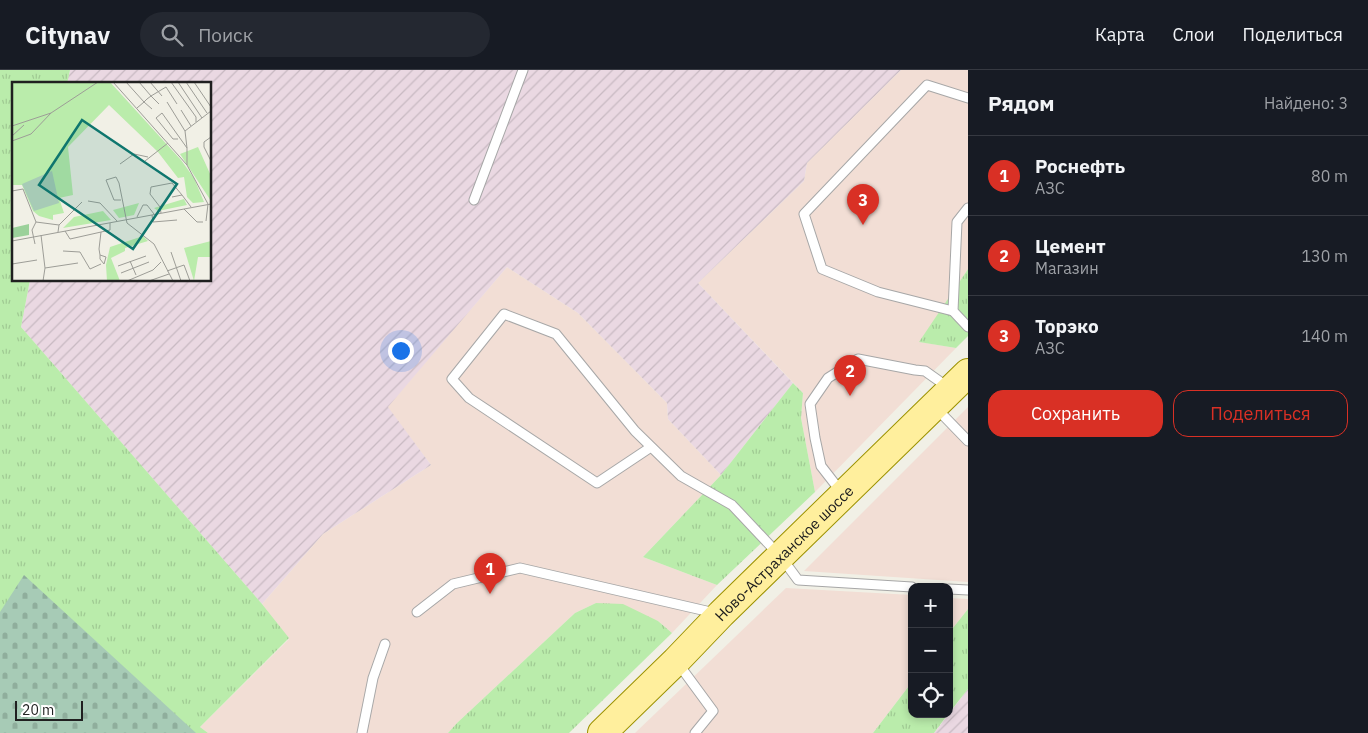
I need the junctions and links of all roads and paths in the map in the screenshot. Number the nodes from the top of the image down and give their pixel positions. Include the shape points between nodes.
1 (523, 70) edge
2 (968, 98) edge
3 (474, 200) dead end
4 (968, 208) edge
5 (953, 312) junction
6 (968, 327) edge
7 (951, 390) edge
8 (968, 441) edge
9 (651, 447) junction
10 (844, 495) junction
11 (781, 557) junction
12 (908, 587) edge
13 (953, 589) edge
14 (968, 590) edge
15 (417, 612) dead end
16 (721, 614) junction
17 (385, 644) dead end
18 (676, 661) junction
19 (362, 733) edge
20 (602, 733) edge
21 (695, 733) edge

1 - 3 lane
2 - 5 lane via 928,86 804,214 822,268 878,292
4 - 5 lane via 957,222
5 - 6 lane
7 - 8 lane
7 - 10 main road, Ново-Астраханское шоссе
7 - 10 lane via 925,371 858,359 828,378 810,404 821,466
9 - 9 lane via 556,334 504,314 452,379 469,398 597,483
9 - 11 lane via 681,476 732,505
10 - 11 main road, Ново-Астраханское шоссе
11 - 12 lane via 798,580
11 - 16 main road, Ново-Астраханское шоссе
13 - 14 lane
15 - 16 lane via 453,584 520,568
16 - 18 main road, Ново-Астраханское шоссе
17 - 19 lane via 373,678
18 - 20 main road, Ново-Астраханское шоссе
18 - 21 lane via 714,711

